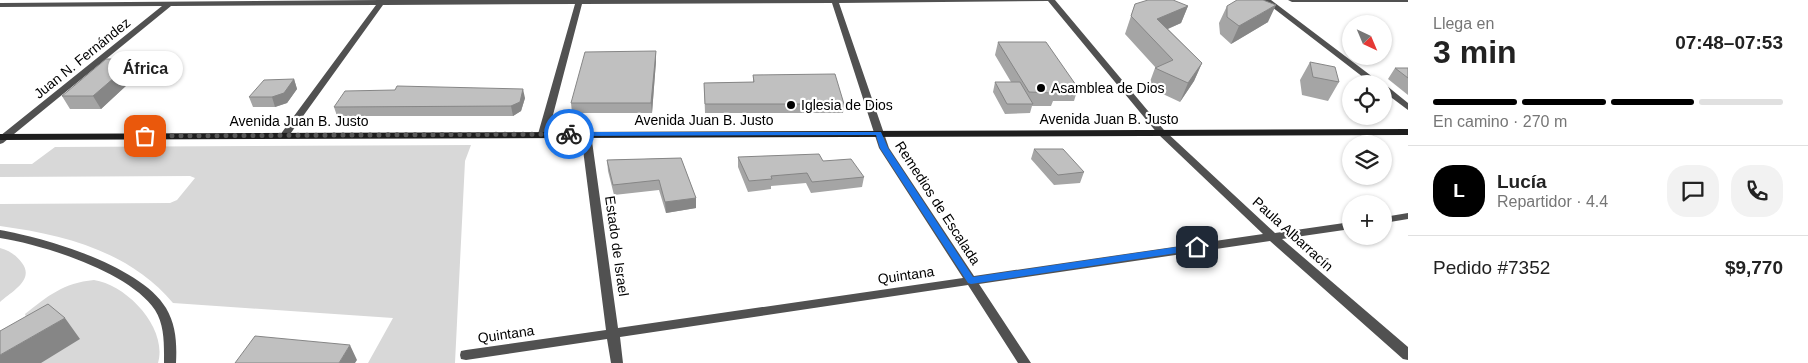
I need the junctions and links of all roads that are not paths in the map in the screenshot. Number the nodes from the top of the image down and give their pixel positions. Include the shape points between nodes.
1 (834, 0) edge
2 (1046, 0) edge
3 (1051, 0) edge
4 (1267, 0) edge
5 (1292, 0) edge
6 (1408, 0) edge
7 (580, 1) edge
8 (172, 2) edge
9 (382, 2) edge
10 (0, 5) edge
11 (1366, 75) edge
12 (1392, 94) edge
13 (1408, 107) edge
14 (1161, 132) junction
15 (1408, 132) edge
16 (879, 133) junction
17 (543, 134) junction
18 (586, 134) junction
19 (285, 135) junction
20 (1, 138) edge
21 (1408, 216) edge
22 (1392, 219) edge
23 (1342, 226) edge
24 (0, 234) edge
25 (1272, 236) junction
26 (971, 281) junction
27 (613, 334) junction
28 (466, 355) dead end
29 (1408, 355) edge
30 (170, 363) edge
31 (617, 363) edge
32 (1025, 363) edge

1 - 2 street
1 - 7 street
1 - 16 street, Remedios de Escalada
3 - 14 street, Paula Albarracín
4 - 11 street
5 - 6 street
7 - 9 street
7 - 17 street
8 - 9 street
8 - 10 street
8 - 20 street, Juan N. Fernández
9 - 19 street
12 - 13 street
14 - 15 main road, Avenida Juan B. Justo
14 - 16 main road, Avenida Juan B. Justo
14 - 25 street, Paula Albarracín
16 - 18 main road, Avenida Juan B. Justo
16 - 26 street, Remedios de Escalada via 884,148
17 - 18 main road, Avenida Juan B. Justo
17 - 19 main road, Avenida Juan B. Justo
18 - 27 street, Estado de Israel
19 - 20 main road, Avenida Juan B. Justo
21 - 22 street
23 - 25 street, Quintana
24 - 30 street via 60,249 132,280 145,290 170,330
25 - 26 street, Quintana
25 - 29 street, Paula Albarracín
26 - 27 street, Quintana
26 - 32 street, Remedios de Escalada
27 - 28 street, Quintana
27 - 31 street, Estado de Israel

